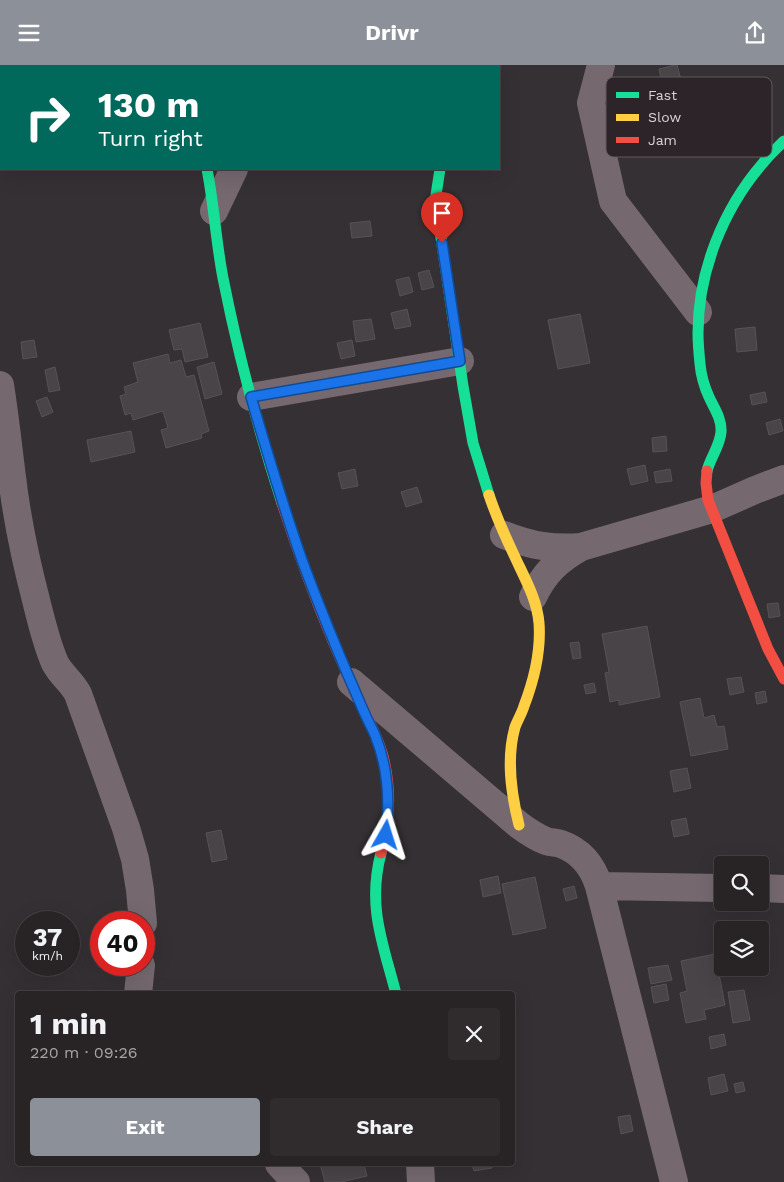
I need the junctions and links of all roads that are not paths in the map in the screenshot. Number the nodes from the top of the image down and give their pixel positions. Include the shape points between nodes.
1 (601, 65) edge
2 (784, 141) edge
3 (772, 154) edge
4 (769, 157) edge
5 (207, 170) edge
6 (234, 170) edge
7 (440, 170) edge
8 (214, 211) junction
9 (698, 312) junction
10 (460, 361) junction
11 (0, 385) edge
12 (251, 397) junction
13 (784, 479) edge
14 (712, 509) junction
15 (504, 535) junction
16 (581, 547) junction
17 (533, 597) junction
18 (784, 679) edge
19 (351, 682) junction
20 (519, 825) junction
21 (599, 886) junction
22 (714, 888) edge
23 (769, 888) edge
24 (784, 889) edge
25 (142, 911) edge
26 (140, 976) edge
27 (138, 991) edge
28 (395, 991) edge
29 (281, 1166) edge
30 (420, 1166) edge
31 (296, 1182) edge
32 (422, 1182) edge
33 (674, 1182) edge

1 - 9 street via 591,103 613,201
2 - 3 street
4 - 9 street via 748,181 720,231 710,258
5 - 8 street
6 - 8 street
7 - 10 street via 436,195
8 - 12 street via 218,248
9 - 14 street via 700,364 721,425 718,446 706,480
10 - 12 street
10 - 15 street via 464,397 480,468
11 - 25 street via 21,535 40,616 55,664 78,694 126,829 136,867
12 - 19 street via 302,559
13 - 14 street
14 - 16 street
14 - 18 street via 768,649
15 - 16 street via 541,546
15 - 17 street
16 - 17 street via 546,574
17 - 20 street via 538,622 536,662 511,748 512,794
19 - 20 street
19 - 28 street via 375,734 387,776 388,817 376,878 375,902 379,931
20 - 21 street via 546,841 577,852 590,865
21 - 22 street
21 - 33 street
23 - 24 street
26 - 27 street
29 - 31 street
30 - 32 street

